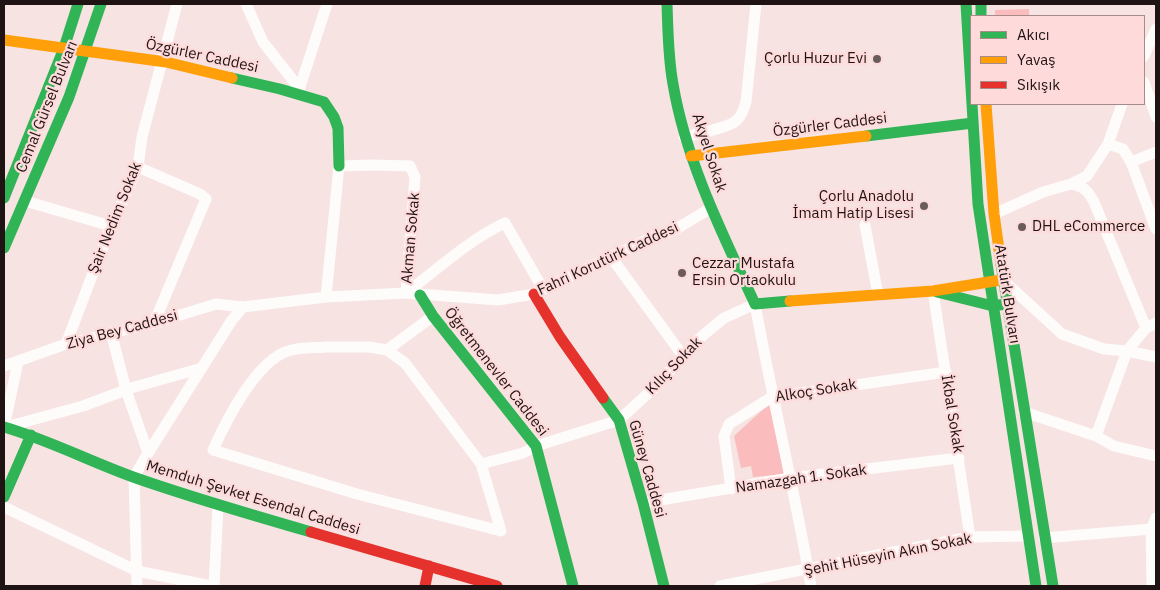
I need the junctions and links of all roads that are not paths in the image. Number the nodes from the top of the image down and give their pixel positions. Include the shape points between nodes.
1 (78, 4) edge
2 (101, 4) edge
3 (177, 4) edge
4 (246, 4) edge
5 (327, 4) edge
6 (667, 4) edge
7 (756, 4) edge
8 (966, 4) edge
9 (1156, 29) edge
10 (4, 40) edge
11 (64, 48) junction
12 (87, 50) junction
13 (1145, 54) edge
14 (162, 61) junction
15 (970, 83) edge
16 (1145, 85) edge
17 (298, 91) junction
18 (971, 105) edge
19 (986, 105) edge
20 (1122, 105) edge
21 (1156, 117) edge
22 (972, 123) junction
23 (684, 137) junction
24 (1108, 144) junction
25 (1156, 152) edge
26 (691, 156) junction
27 (1131, 162) junction
28 (339, 166) junction
29 (138, 167) junction
30 (1071, 184) junction
31 (5, 193) edge
32 (25, 201) junction
33 (711, 208) junction
34 (994, 214) junction
35 (865, 225) dead end
36 (111, 226) junction
37 (1156, 229) edge
38 (4, 248) edge
39 (611, 257) junction
40 (1003, 280) junction
41 (989, 282) junction
42 (539, 291) junction
43 (933, 291) junction
44 (406, 293) junction
45 (420, 295) junction
46 (878, 295) junction
47 (326, 297) junction
48 (755, 304) junction
49 (1007, 304) junction
50 (1031, 305) junction
51 (992, 306) junction
52 (243, 307) junction
53 (434, 316) junction
54 (154, 323) junction
55 (1151, 325) edge
56 (111, 332) junction
57 (66, 344) junction
58 (387, 350) junction
59 (1126, 351) junction
60 (683, 356) junction
61 (1156, 357) edge
62 (18, 362) junction
63 (4, 366) edge
64 (202, 368) junction
65 (946, 372) junction
66 (126, 390) junction
67 (772, 396) junction
68 (1024, 412) junction
69 (618, 420) junction
70 (4, 427) edge
71 (32, 435) junction
72 (1096, 436) junction
73 (536, 446) junction
74 (148, 453) junction
75 (1156, 456) edge
76 (959, 458) junction
77 (481, 464) junction
78 (134, 477) junction
79 (790, 478) junction
80 (731, 489) junction
81 (4, 497) edge
82 (643, 503) junction
83 (218, 505) junction
84 (4, 507) edge
85 (1156, 518) edge
86 (1154, 530) edge
87 (1028, 536) junction
88 (970, 537) junction
89 (1044, 538) junction
90 (429, 566) junction
91 (809, 570) junction
92 (137, 572) junction
93 (137, 586) edge
94 (212, 586) edge
95 (424, 586) edge
96 (497, 586) edge
97 (573, 586) edge
98 (664, 586) edge
99 (720, 586) edge
100 (811, 586) edge
101 (1036, 586) edge
102 (1053, 586) edge
103 (1152, 586) edge

1 - 11 street, Cemal Gürsel Bulvarı
2 - 12 street, Cemal Gürsel Bulvarı
3 - 14 street, Şair Nedim Sokak
4 - 17 street via 263,42
5 - 17 street
6 - 23 street, Akyel Sokak via 670,67
7 - 23 street via 746,102 742,112 737,121
8 - 15 street, Atatürk Bulvarı
9 - 13 street
10 - 11 street, Özgürler Caddesi
11 - 12 street, Özgürler Caddesi
11 - 31 street, Cemal Gürsel Bulvarı
12 - 14 street, Özgürler Caddesi
12 - 32 street, Cemal Gürsel Bulvarı
14 - 17 street, Özgürler Caddesi
14 - 29 street, Şair Nedim Sokak via 142,137
16 - 21 street
17 - 28 street, Özgürler Caddesi via 324,102 334,117 338,128
18 - 22 street, Atatürk Bulvarı
19 - 34 street, Atatürk Bulvarı
20 - 24 street
22 - 26 street, Özgürler Caddesi
22 - 41 street, Atatürk Bulvarı via 978,204
23 - 26 street, Akyel Sokak
24 - 27 street via 1123,148
24 - 30 street via 1087,176
25 - 27 street
26 - 33 street, Akyel Sokak
27 - 37 street
28 - 44 street, Akman Sokak via 410,166 415,177 415,191
28 - 47 street
29 - 36 street, Şair Nedim Sokak
29 - 54 street via 206,199
30 - 34 street via 1043,192
30 - 55 street via 1081,186 1094,202
32 - 36 street
32 - 38 street, Cemal Gürsel Bulvarı
33 - 39 street, Fahri Korutürk Caddesi via 676,229
33 - 48 street, Akyel Sokak
34 - 40 street, Atatürk Bulvarı
35 - 46 street
36 - 57 street, Şair Nedim Sokak
39 - 42 street, Fahri Korutürk Caddesi
39 - 60 street
40 - 41 street
40 - 49 street, Atatürk Bulvarı
40 - 50 street
41 - 43 street
41 - 51 street, Atatürk Bulvarı
42 - 44 street via 505,223 496,226
42 - 45 street, Fahri Korutürk Caddesi via 498,300
42 - 69 street, Güney Caddesi via 560,337
43 - 46 street
43 - 51 street
43 - 65 street, İkbal Sokak
44 - 45 street, Fahri Korutürk Caddesi
44 - 47 street, Fahri Korutürk Caddesi
45 - 53 street, Öğretmenevler Caddesi
46 - 48 street
47 - 52 street, Fahri Korutürk Caddesi
48 - 60 street, Kılıç Sokak via 724,318
48 - 67 street
49 - 50 street
49 - 51 street
49 - 68 street, Atatürk Bulvarı
50 - 59 street via 1062,334 1104,349
51 - 87 street, Atatürk Bulvarı
52 - 54 street, Ziya Bey Caddesi via 216,304
52 - 64 street
53 - 58 street
53 - 73 street, Öğretmenevler Caddesi
54 - 56 street, Ziya Bey Caddesi
55 - 59 street
56 - 57 street, Ziya Bey Caddesi
56 - 66 street
57 - 62 street, Ziya Bey Caddesi
58 - 77 street via 406,363
58 - 77 street via 326,347 288,351 263,366 227,420 213,450 356,494 502,531
59 - 61 street
59 - 72 street
60 - 69 street, Kılıç Sokak
62 - 63 street, Ziya Bey Caddesi
62 - 70 street
64 - 66 street
64 - 74 street
65 - 67 street, Alkoç Sokak
65 - 76 street, İkbal Sokak
66 - 70 street via 83,406
66 - 74 street
67 - 79 street
67 - 80 street, Alkoç Sokak via 729,424 724,436
68 - 72 street
68 - 89 street, Atatürk Bulvarı
69 - 73 street, Kılıç Sokak
69 - 82 street, Güney Caddesi
70 - 71 street, Memduh Şevket Esendal Caddesi
71 - 78 street, Memduh Şevket Esendal Caddesi
71 - 81 street
72 - 75 street via 1114,446
73 - 77 street, Kılıç Sokak via 523,454
73 - 97 street, Öğretmenevler Caddesi
74 - 78 street
76 - 79 street, Namazgah 1. Sokak
76 - 88 street, İkbal Sokak
78 - 83 street, Memduh Şevket Esendal Caddesi
78 - 92 street
79 - 80 street, Namazgah 1. Sokak
79 - 91 street
80 - 82 street, Namazgah 1. Sokak
82 - 98 street, Güney Caddesi
83 - 90 street, Memduh Şevket Esendal Caddesi
83 - 94 street
84 - 92 street
85 - 86 street
86 - 89 street
86 - 103 street
87 - 88 street, Şehit Hüseyin Akın Sokak
87 - 101 street, Atatürk Bulvarı
88 - 91 street, Şehit Hüseyin Akın Sokak
89 - 102 street, Atatürk Bulvarı
90 - 95 street
90 - 96 street, Memduh Şevket Esendal Caddesi
91 - 99 street, Şehit Hüseyin Akın Sokak
91 - 100 street
92 - 93 street
92 - 94 street

